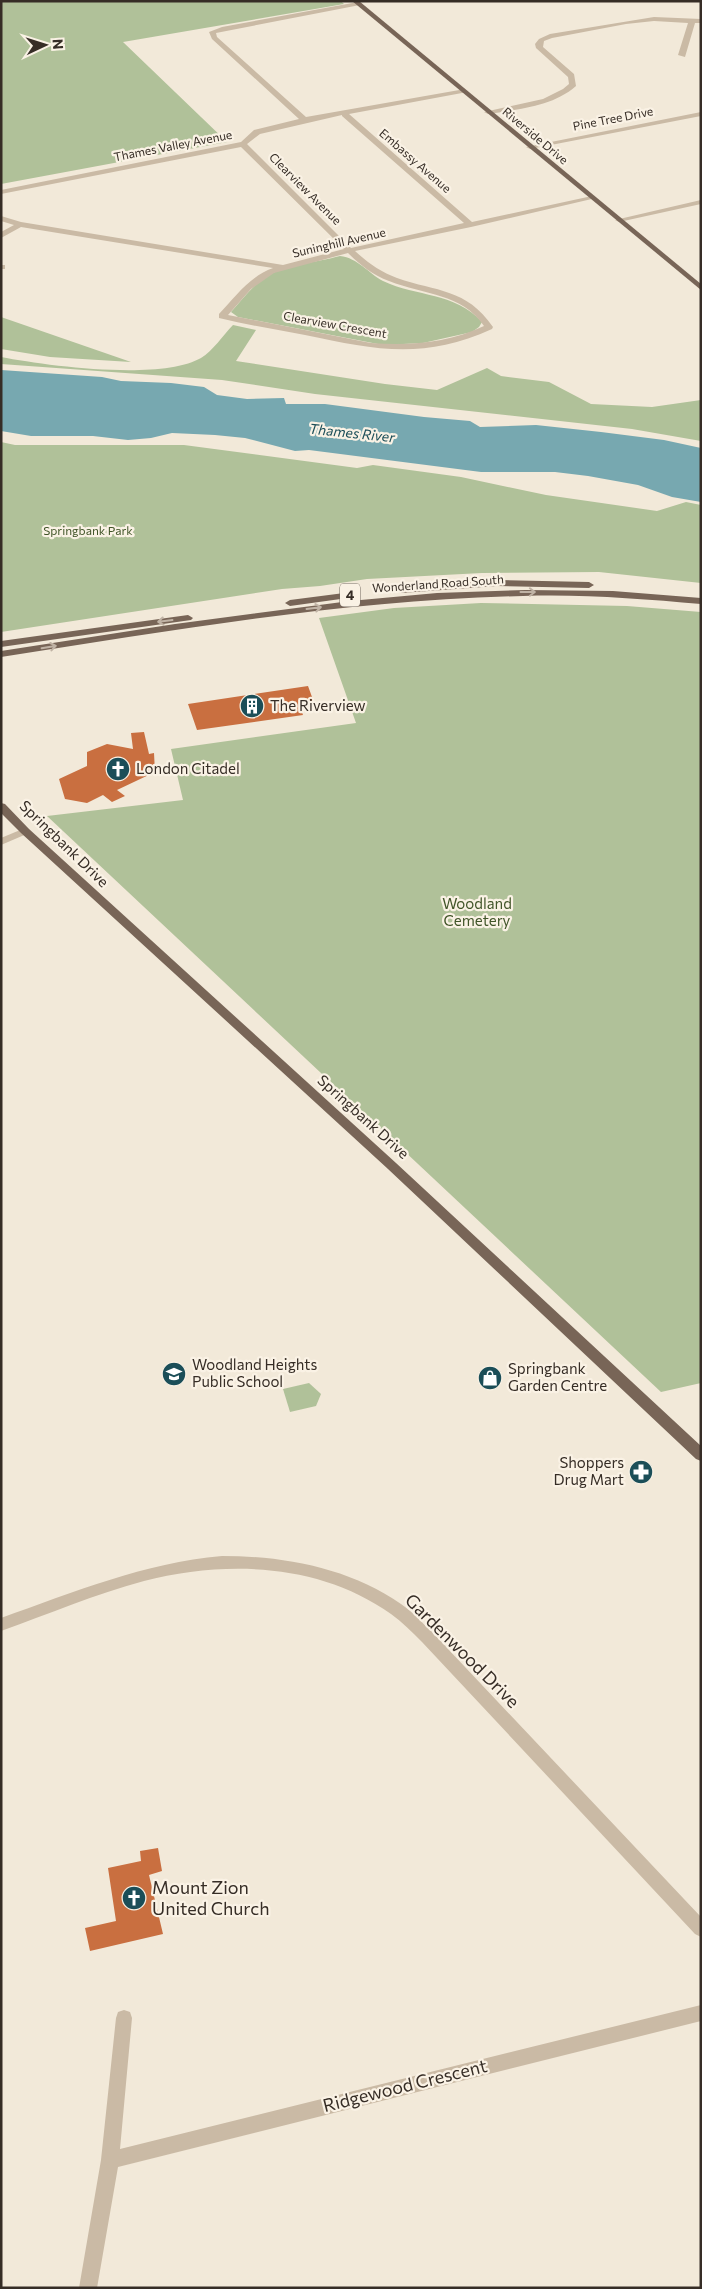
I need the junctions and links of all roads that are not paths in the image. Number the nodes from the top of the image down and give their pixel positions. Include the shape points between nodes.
1 (356, 3) edge
2 (701, 21) edge
3 (692, 22) junction
4 (682, 55) dead end
5 (462, 91) junction
6 (488, 112) junction
7 (345, 114) junction
8 (701, 114) edge
9 (304, 120) junction
10 (243, 144) junction
11 (530, 147) junction
12 (1, 192) edge
13 (592, 198) junction
14 (701, 202) edge
15 (1, 218) edge
16 (619, 220) junction
17 (20, 224) junction
18 (471, 225) junction
19 (1, 236) edge
20 (351, 250) junction
21 (283, 268) junction
22 (701, 288) edge
23 (701, 594) edge
24 (701, 602) edge
25 (1, 644) edge
26 (1, 654) edge
27 (1, 806) edge
28 (25, 831) junction
29 (1, 842) edge
30 (701, 1454) edge
31 (1, 1625) edge
32 (701, 1930) edge
33 (701, 2013) edge
34 (124, 2018) dead end
35 (110, 2160) junction
36 (88, 2288) edge

1 - 5 main road, Riverside Drive
1 - 9 street via 212,32 214,38
2 - 3 street
3 - 4 street
3 - 6 street via 626,22 550,36 541,40 540,48 571,76 573,84 567,92
5 - 6 main road, Riverside Drive
5 - 7 street, Thames Valley Avenue
6 - 11 main road, Riverside Drive
7 - 9 street, Thames Valley Avenue
7 - 18 street, Embassy Avenue
8 - 11 street, Pine Tree Drive
9 - 10 street, Thames Valley Avenue via 257,132
10 - 12 street, Thames Valley Avenue
10 - 20 street, Clearview Avenue
11 - 13 main road, Riverside Drive
13 - 16 main road, Riverside Drive
13 - 18 street, Suninghill Avenue
14 - 16 street
15 - 17 street, Suninghill Avenue
16 - 22 main road, Riverside Drive
17 - 19 street
17 - 21 street, Suninghill Avenue
18 - 20 street, Suninghill Avenue
20 - 21 street, Suninghill Avenue
20 - 21 street, Clearview Crescent via 377,273 471,305 485,318 489,327 476,334 396,348 371,346 222,316 254,281
23 -> 25 main road, Wonderland Road South / 4 via 548,583 433,586 314,599
26 -> 24 main road, Wonderland Road South via 299,610 415,597 529,592 612,594
27 - 28 main road, Springbank Drive
28 - 29 street
28 - 30 main road, Springbank Drive via 399,1172
31 - 32 street, Gardenwood Drive via 130,1579 204,1563 272,1563 318,1573 354,1586 392,1606 427,1638
33 - 35 street, Ridgewood Crescent
34 - 35 street
35 - 36 street

